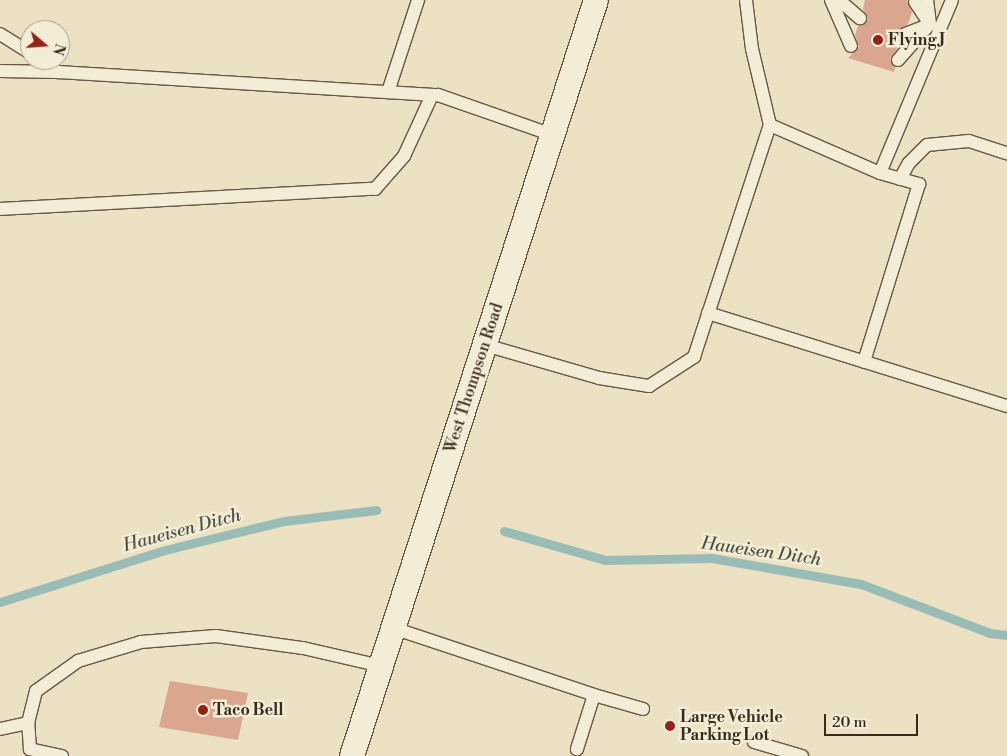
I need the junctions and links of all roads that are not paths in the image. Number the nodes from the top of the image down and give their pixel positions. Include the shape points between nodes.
1 (418, 0) edge
2 (596, 0) edge
3 (746, 0) edge
4 (831, 0) edge
5 (840, 0) edge
6 (952, 0) edge
7 (921, 1) edge
8 (860, 18) dead end
9 (936, 26) junction
10 (0, 34) edge
11 (905, 34) dead end
12 (851, 46) dead end
13 (20, 47) edge
14 (898, 60) dead end
15 (55, 70) edge
16 (0, 71) edge
17 (58, 72) junction
18 (388, 92) junction
19 (432, 95) junction
20 (770, 125) junction
21 (553, 135) junction
22 (1007, 153) edge
23 (880, 173) junction
24 (900, 178) junction
25 (0, 209) edge
26 (708, 313) junction
27 (485, 345) junction
28 (864, 362) junction
29 (1007, 406) edge
30 (393, 628) junction
31 (381, 666) junction
32 (594, 695) junction
33 (643, 709) dead end
34 (28, 723) junction
35 (0, 729) edge
36 (754, 742) dead end
37 (577, 750) dead end
38 (62, 756) edge
39 (352, 756) edge
40 (802, 756) edge

1 - 18 lane
2 - 21 street, West Thompson Road
3 - 20 lane via 752,49
4 - 12 lane
5 - 8 lane
6 - 9 lane
7 - 9 lane
9 - 11 lane
9 - 14 lane
9 - 23 lane
10 - 13 lane
15 - 17 lane
16 - 17 lane
17 - 18 lane
18 - 19 lane
19 - 21 lane
19 - 25 lane via 404,156 375,189
20 - 23 lane
20 - 26 lane
21 - 27 street, West Thompson Road
22 - 24 lane via 969,141 927,145 909,163
23 - 24 lane
24 - 28 lane via 919,184
26 - 27 lane via 694,357 649,386 599,378
26 - 28 lane
27 - 30 street, West Thompson Road
28 - 29 lane
30 - 31 street, West Thompson Road
30 - 32 lane
31 - 34 lane via 303,648 216,636 141,642 78,661 36,690
31 - 39 street, West Thompson Road
32 - 33 lane
32 - 37 lane
34 - 35 lane
34 - 38 lane via 30,749
36 - 40 lane

